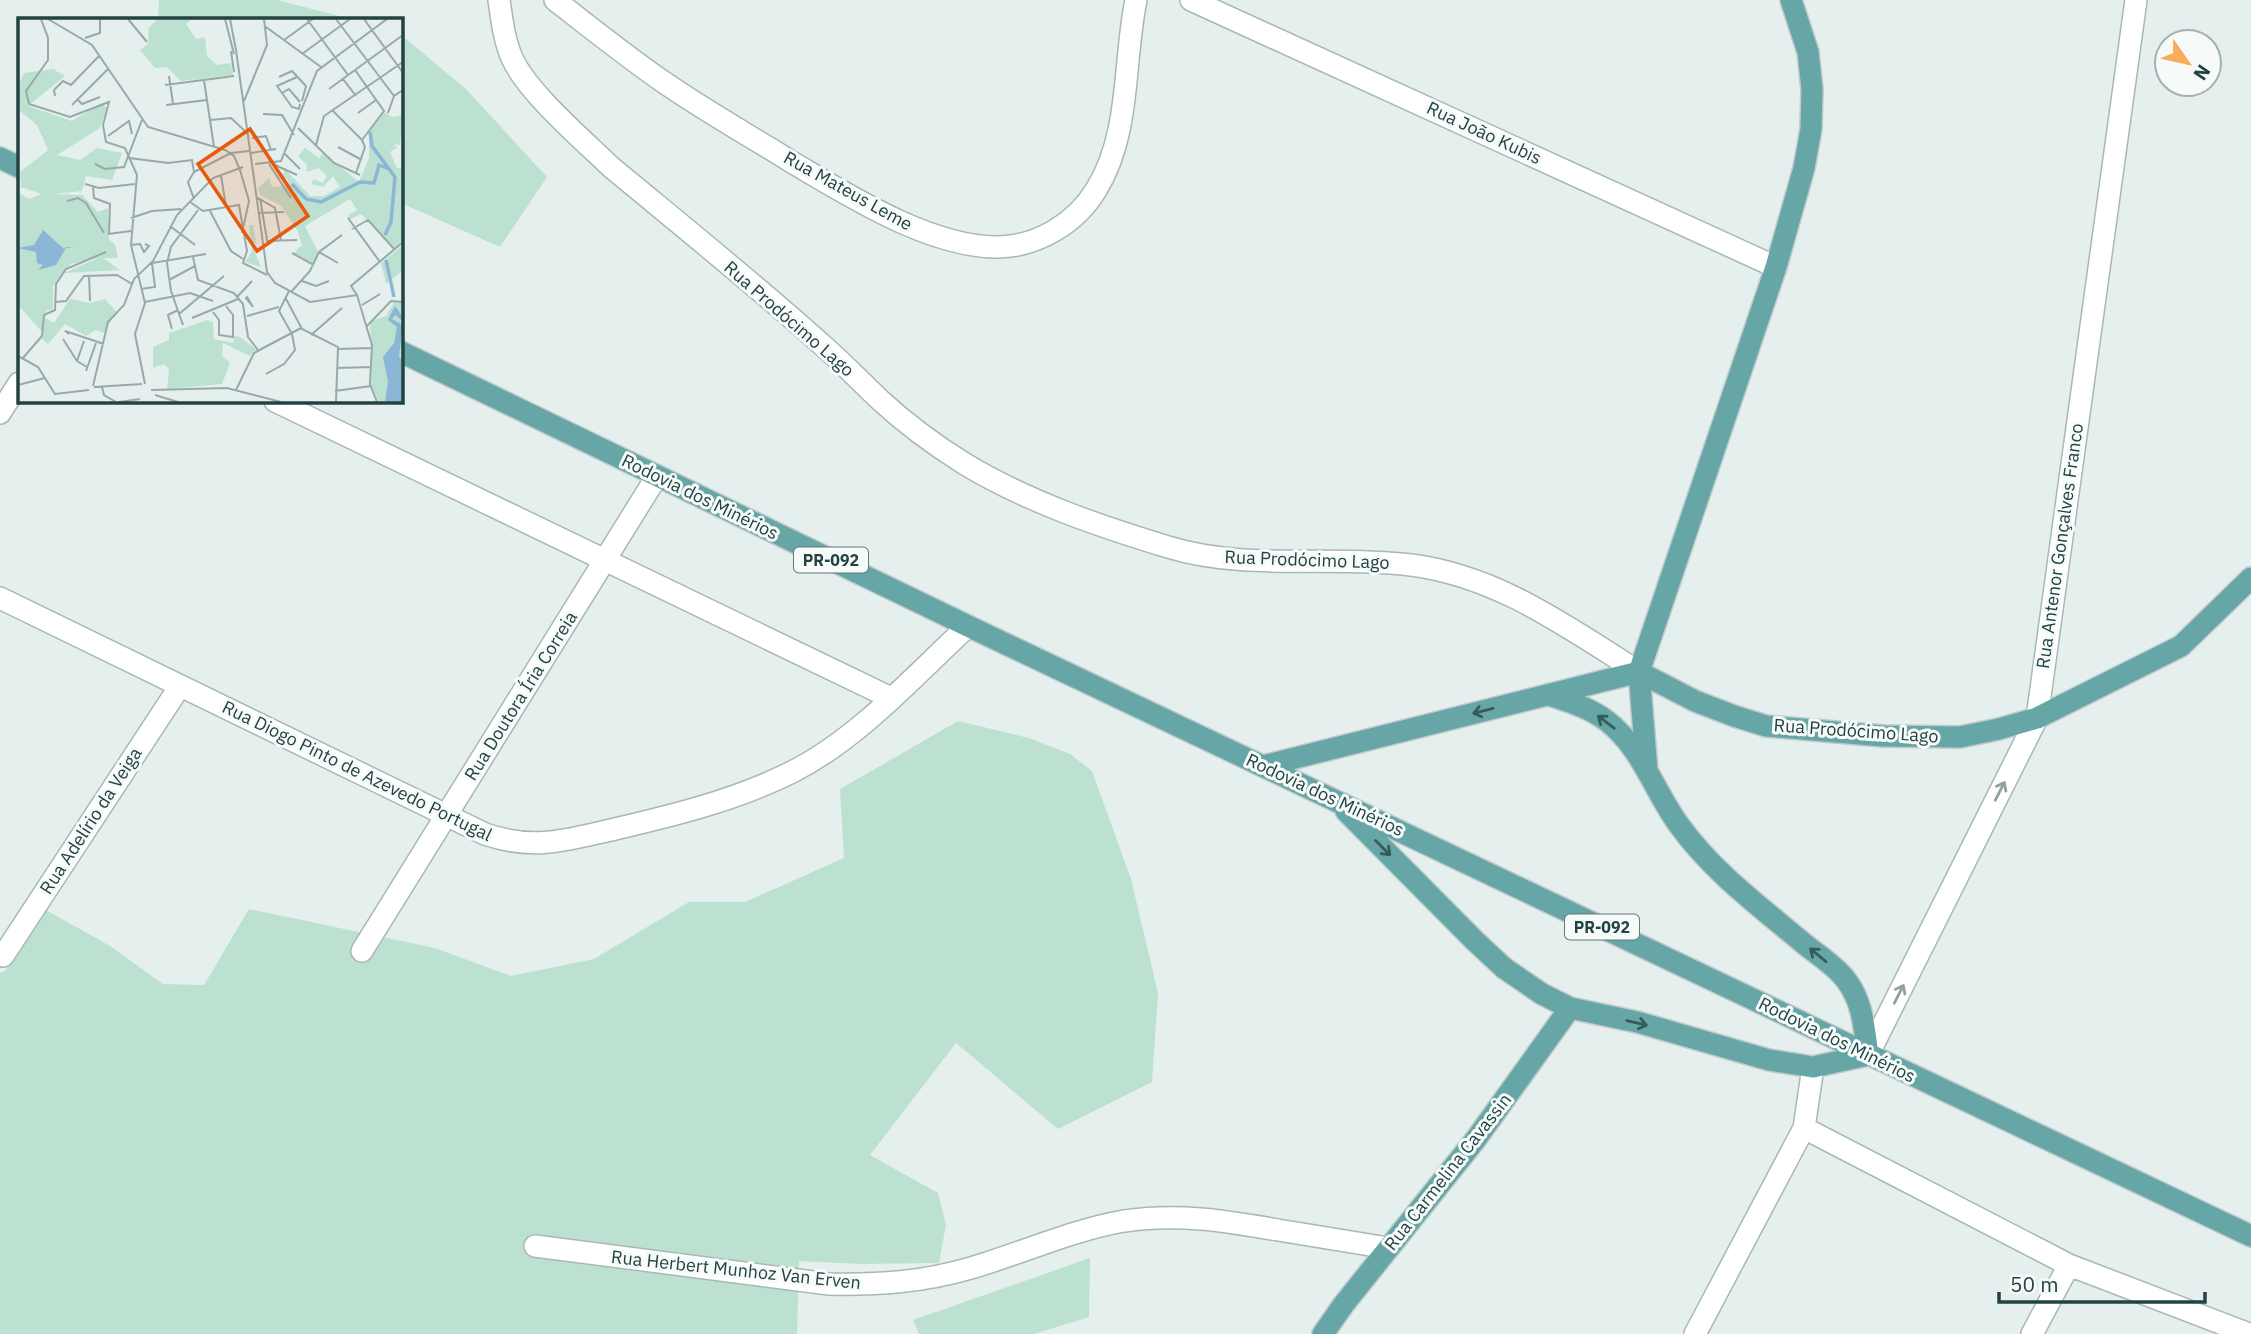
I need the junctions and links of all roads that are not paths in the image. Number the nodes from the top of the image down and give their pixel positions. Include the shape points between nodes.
1 (499, 0) edge
2 (555, 0) edge
3 (1136, 0) edge
4 (1191, 0) edge
5 (1791, 0) edge
6 (2136, 0) edge
7 (0, 158) edge
8 (18, 167) edge
9 (1776, 267) junction
10 (402, 352) edge
11 (18, 385) edge
12 (277, 402) edge
13 (0, 413) edge
14 (657, 476) junction
15 (605, 560) junction
16 (2251, 578) edge
17 (0, 598) edge
18 (968, 626) junction
19 (1639, 672) junction
20 (180, 687) junction
21 (1549, 695) junction
22 (891, 698) junction
23 (2037, 718) junction
24 (1264, 766) junction
25 (1647, 770) junction
26 (1335, 800) junction
27 (447, 815) junction
28 (362, 951) dead end
29 (2, 956) dead end
30 (1570, 1008) junction
31 (1868, 1055) junction
32 (1813, 1067) junction
33 (1804, 1128) junction
34 (2245, 1228) edge
35 (535, 1246) dead end
36 (1388, 1248) junction
37 (2069, 1265) junction
38 (1324, 1334) edge
39 (1695, 1334) edge
40 (2032, 1334) edge
41 (2249, 1334) edge

1 - 19 street, Rua Prodócimo Lago via 513,60 524,78 586,143 816,339 881,401 964,464 1058,510 1172,549 1258,559 1376,561 1458,574 1500,588
2 - 3 street, Rua Mateus Leme via 664,83 839,190 921,230 999,247 1049,234 1080,211 1096,191 1116,145
4 - 9 street, Rua João Kubis
5 - 9 main road via 1808,52 1811,129
6 - 23 street, Rua Antenor Gonçalves Franco
7 - 8 main road
9 - 19 main road
10 - 14 main road, Rodovia dos Minérios / PR-092
11 - 13 street
12 - 15 street
14 - 15 street, Rua Doutora Íria Correia
14 - 18 main road, Rodovia dos Minérios / PR-092
15 - 22 street
15 - 27 street, Rua Doutora Íria Correia
16 - 23 main road, Rua Prodócimo Lago via 2181,646
17 - 20 street, Rua Diogo Pinto de Azevedo Portugal
18 - 22 street, Rua Diogo Pinto de Azevedo Portugal
18 - 24 main road, Rodovia dos Minérios / PR-092
19 - 21 main road
19 - 23 main road, Rua Prodócimo Lago via 1734,716 1794,730 1960,737
19 - 25 main road
20 - 27 street, Rua Diogo Pinto de Azevedo Portugal
20 - 29 street, Rua Adelírio da Veiga
21 -> 24 main road
25 -> 21 main road via 1630,743 1607,721
22 - 27 street, Rua Diogo Pinto de Azevedo Portugal via 794,771 664,818 534,844 485,835
31 -> 23 street, Rua Antenor Gonçalves Franco
24 - 26 main road, Rodovia dos Minérios / PR-092
31 -> 25 main road via 1859,1000 1844,978 1706,857 1667,808
26 -> 30 main road via 1504,968
26 - 31 main road, Rodovia dos Minérios / PR-092
27 - 28 street, Rua Doutora Íria Correia
30 -> 32 main road via 1760,1058
30 - 36 main road, Rua Carmelina Cavassin via 1484,1129
31 - 32 main road
31 - 34 main road, Rodovia dos Minérios / PR-092
32 - 33 street
33 - 37 street
33 - 39 street
35 - 36 street, Rua Herbert Munhoz Van Erven via 829,1284 876,1285 927,1279 1081,1232 1169,1216
36 - 38 main road, Rua Carmelina Cavassin
37 - 40 street
37 - 41 street

